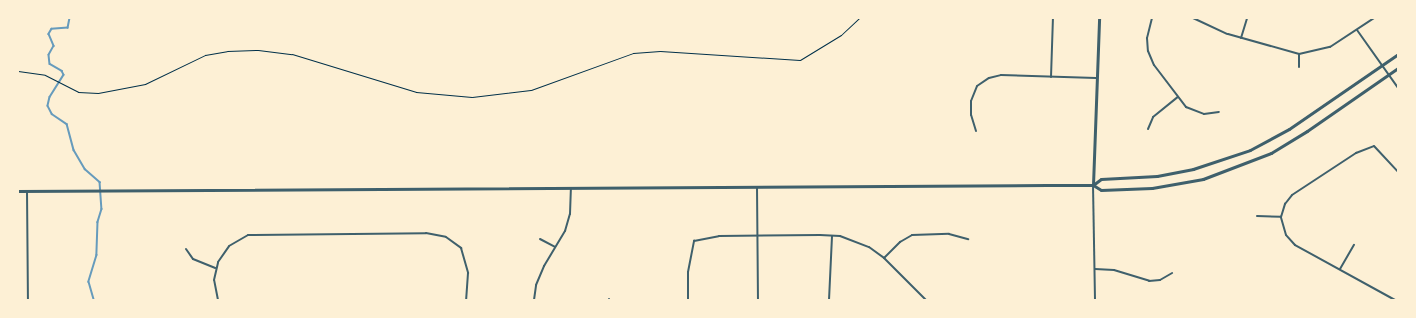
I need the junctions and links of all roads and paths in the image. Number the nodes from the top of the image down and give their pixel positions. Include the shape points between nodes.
1 (859, 18) edge
2 (1054, 18) edge
3 (1098, 18) edge
4 (1152, 18) edge
5 (1193, 18) edge
6 (1247, 18) edge
7 (1374, 18) edge
8 (1356, 30) junction
9 (1241, 38) junction
10 (1299, 54) junction
11 (1398, 54) edge
12 (1382, 65) junction
13 (1299, 67) dead end
14 (1398, 68) edge
15 (18, 72) edge
16 (1388, 75) junction
17 (1051, 77) junction
18 (1096, 78) junction
19 (1398, 88) edge
20 (1178, 97) junction
21 (1219, 112) dead end
22 (1148, 129) dead end
23 (976, 130) dead end
24 (1398, 172) edge
25 (1093, 186) junction
26 (757, 187) junction
27 (571, 188) junction
28 (18, 191) edge
29 (27, 191) junction
30 (1257, 216) dead end
31 (1281, 217) junction
32 (758, 236) junction
33 (832, 236) junction
34 (540, 239) dead end
35 (968, 239) dead end
36 (1354, 245) dead end
37 (555, 247) junction
38 (186, 249) dead end
39 (884, 258) junction
40 (215, 268) junction
41 (1095, 269) junction
42 (1340, 270) junction
43 (1172, 273) dead end
44 (28, 300) edge
45 (218, 300) edge
46 (466, 300) edge
47 (534, 300) edge
48 (688, 300) edge
49 (758, 300) edge
50 (829, 300) edge
51 (926, 300) edge
52 (1095, 300) edge
53 (1394, 300) edge

1 - 15 path via 841,35 800,60 660,51 639,52 622,55 531,90 484,96 450,97 416,92 292,54 258,50 226,50 204,55 145,84 91,93 71,90 50,77
2 - 17 street
3 - 18 street
4 - 20 street via 1146,38 1149,55
5 - 9 street via 1215,30
6 - 9 street
7 - 8 street
8 - 10 street via 1330,47
8 - 12 street
9 - 10 street
10 - 13 street
11 - 12 street
12 - 16 street
12 - 25 street via 1289,129 1250,150 1193,169 1157,176 1101,179
14 - 16 street
16 - 19 street
16 - 25 street via 1282,147 1229,171 1184,183 1152,188 1101,190
17 - 18 street
17 - 23 street via 1001,76 984,80 975,90 971,101 970,115
18 - 25 street
20 - 21 street via 1194,112
20 - 22 street via 1153,116
24 - 31 street via 1374,146 1356,153 1292,195 1285,204
25 - 26 street
25 - 41 street
26 - 27 street
26 - 32 street
27 - 29 street
27 - 37 street via 570,214 565,231
28 - 29 street
29 - 44 street
30 - 31 street
31 - 42 street via 1286,235 1292,242
32 - 33 street
32 - 48 street via 719,236 694,241 688,272
32 - 49 street
33 - 39 street via 857,241
33 - 50 street
34 - 37 street
35 - 39 street via 949,234 912,236 900,242
36 - 42 street
37 - 47 street via 536,285
38 - 40 street via 193,259
39 - 51 street
40 - 45 street via 214,287
40 - 46 street via 229,246 248,235 434,234 453,240 461,248 468,273
41 - 43 street via 1114,270 1148,281 1160,280
41 - 52 street
42 - 53 street

